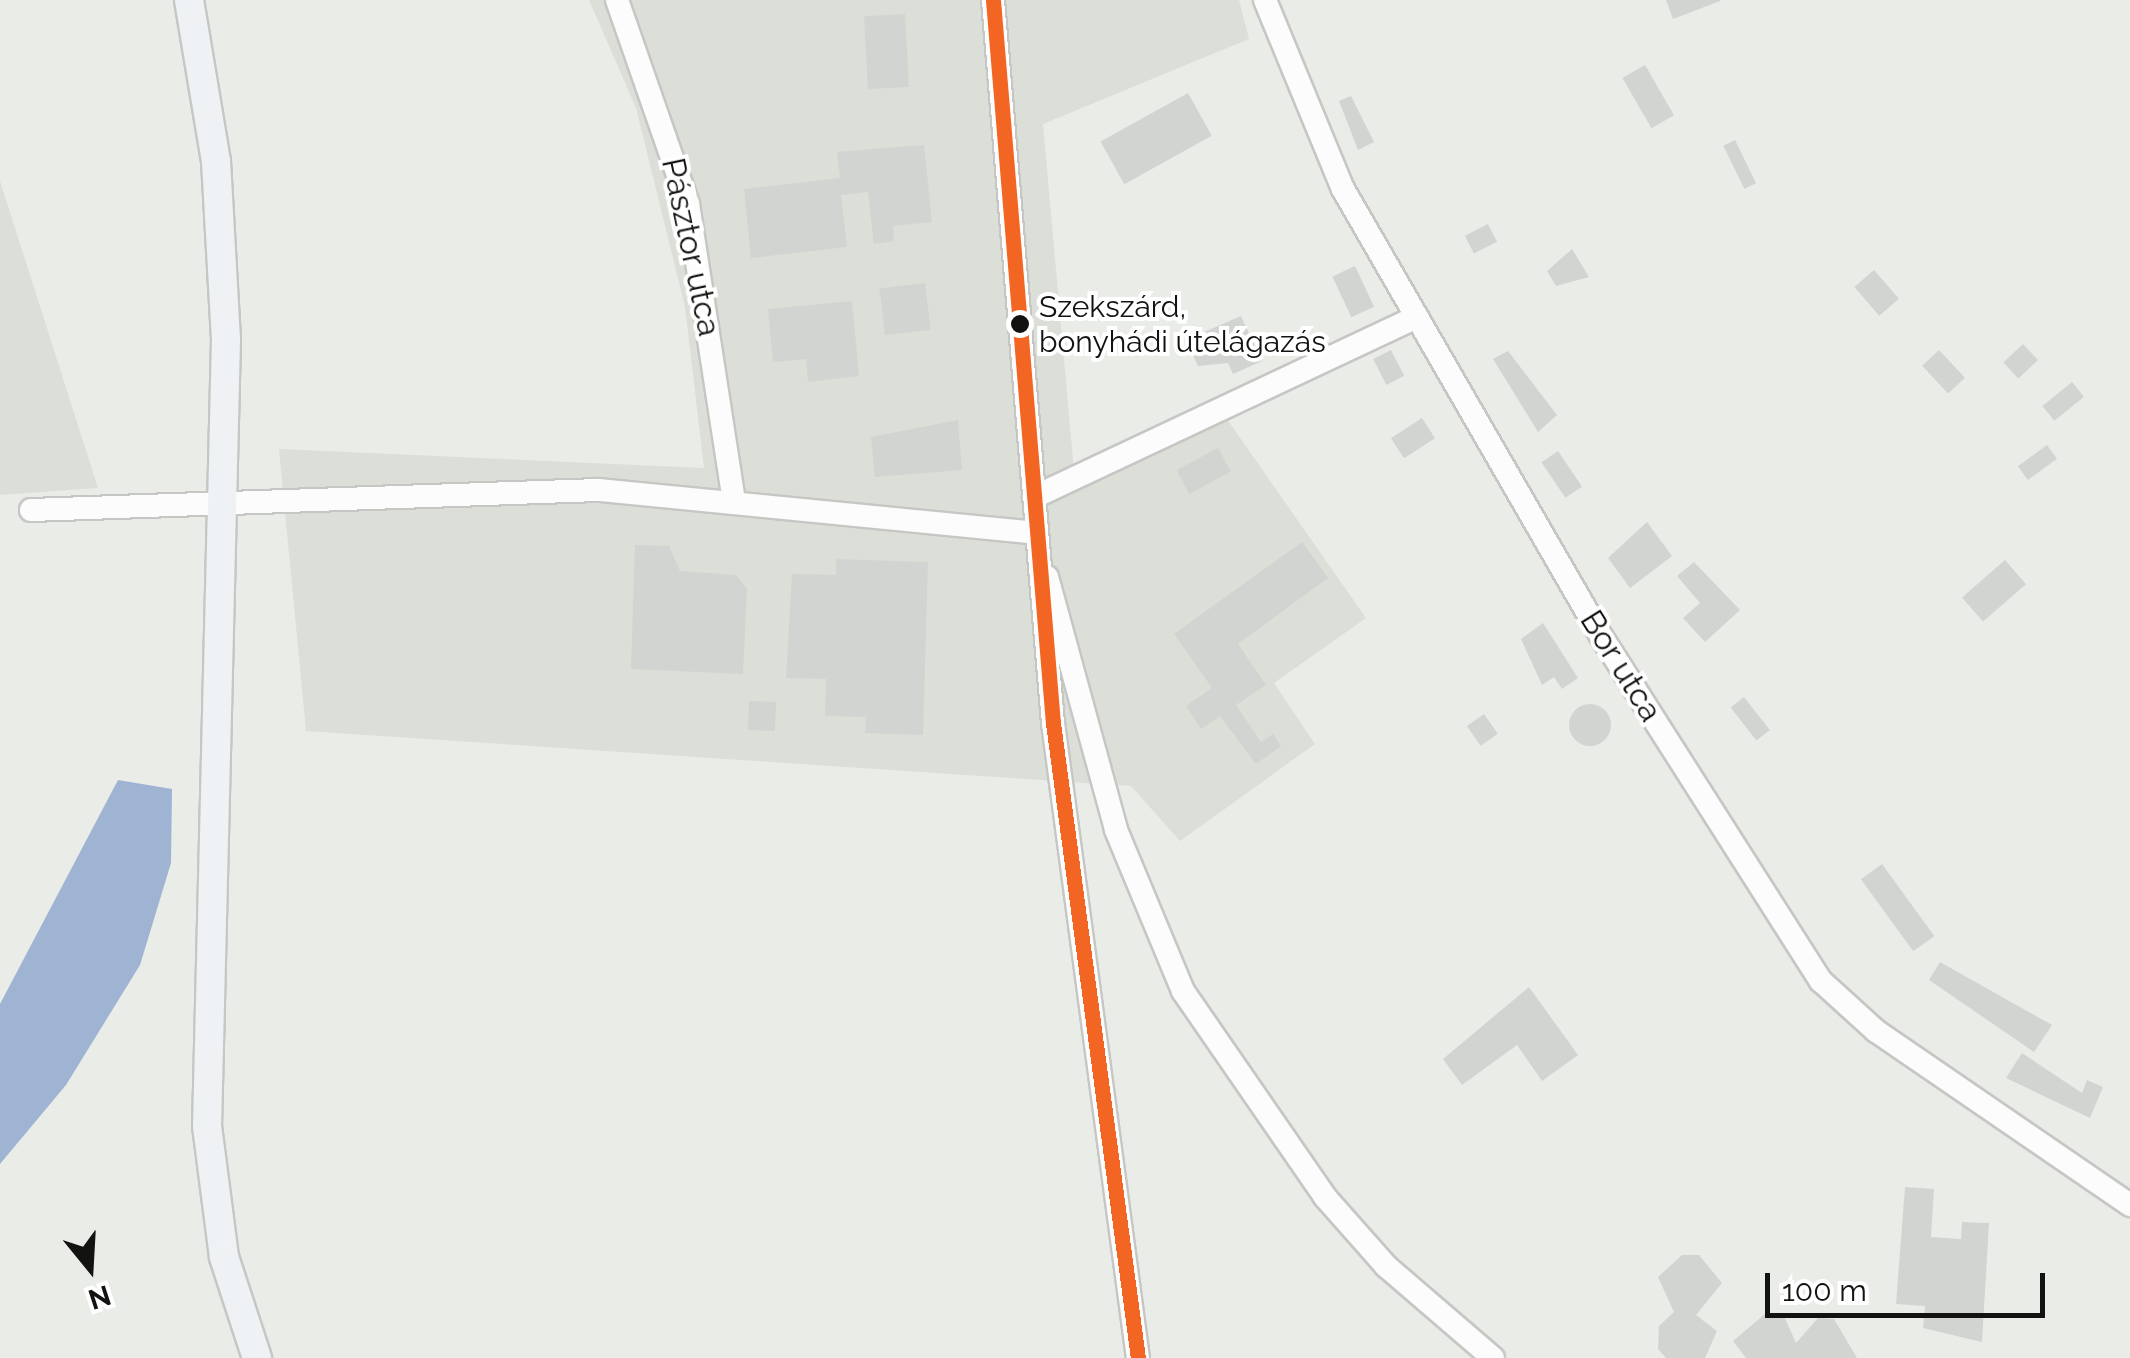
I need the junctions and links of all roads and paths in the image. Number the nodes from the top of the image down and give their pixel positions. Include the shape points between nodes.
1 (189, 0) edge
2 (617, 0) edge
3 (994, 0) edge
4 (1265, 0) edge
5 (1418, 317) junction
6 (1034, 496) junction
7 (223, 497) junction
8 (734, 502) junction
9 (30, 510) dead end
10 (1037, 542) junction
11 (2130, 1205) edge
12 (257, 1358) edge
13 (1138, 1358) edge
14 (1493, 1358) edge

1 - 7 main road via 223,245
2 - 8 street, Pásztor utca via 688,204
3 - 6 street
4 - 5 street, Bor utca via 1343,189
5 - 6 street
5 - 11 street, Bor utca via 1601,636 1821,981 1876,1031
6 - 10 street
7 - 8 street via 599,490
7 - 9 street
7 - 12 main road via 207,1126 224,1257
8 - 10 street via 948,524
10 - 13 street
10 - 14 street via 1116,830 1183,990 1324,1197 1386,1266

